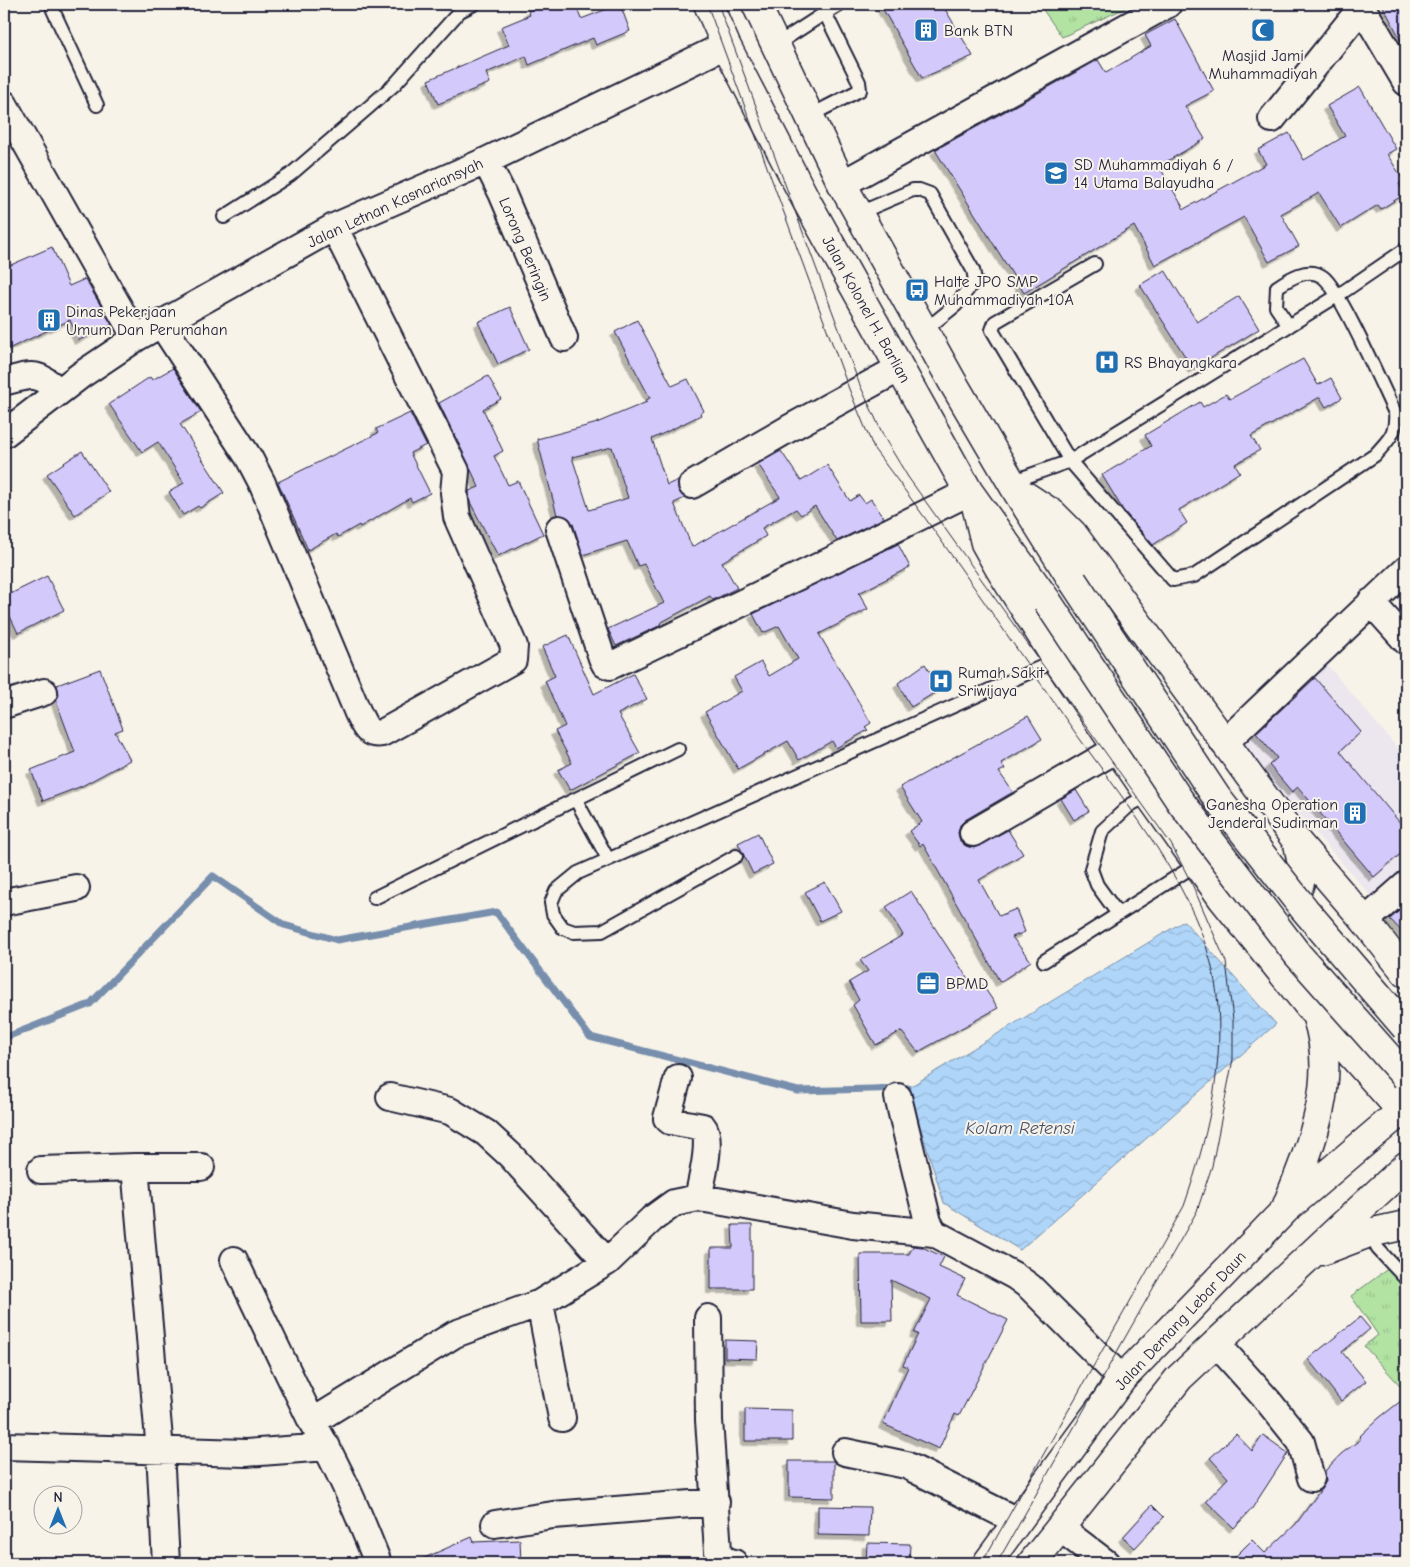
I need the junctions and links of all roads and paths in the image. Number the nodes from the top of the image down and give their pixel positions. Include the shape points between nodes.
1 (53, 4) edge
2 (474, 4) edge
3 (708, 4) edge
4 (756, 4) edge
5 (840, 4) edge
6 (1168, 4) edge
7 (1361, 6) edge
8 (458, 7) edge
9 (825, 12) junction
10 (726, 45) junction
11 (774, 46) junction
12 (1406, 82) edge
13 (4, 104) edge
14 (97, 105) dead end
15 (809, 116) junction
16 (1272, 119) dead end
17 (486, 161) junction
18 (842, 184) junction
19 (859, 213) junction
20 (224, 217) dead end
21 (334, 227) junction
22 (1406, 249) edge
23 (1095, 264) dead end
24 (1337, 296) junction
25 (161, 324) junction
26 (1289, 326) junction
27 (925, 330) junction
28 (136, 338) junction
29 (564, 338) dead end
30 (900, 368) junction
31 (4, 382) edge
32 (59, 391) junction
33 (4, 434) edge
34 (1070, 461) junction
35 (692, 485) dead end
36 (1014, 486) junction
37 (972, 496) junction
38 (559, 529) dead end
39 (1406, 570) edge
40 (1371, 602) junction
41 (1406, 641) edge
42 (1057, 660) junction
43 (44, 692) dead end
44 (4, 705) edge
45 (1224, 743) junction
46 (678, 749) dead end
47 (1117, 749) junction
48 (1149, 795) junction
49 (576, 800) junction
50 (974, 833) dead end
51 (1298, 843) junction
52 (736, 856) dead end
53 (608, 859) junction
54 (1197, 864) junction
55 (1406, 885) edge
56 (76, 888) dead end
57 (374, 898) dead end
58 (1222, 898) junction
59 (4, 902) edge
60 (1118, 914) junction
61 (1366, 921) junction
62 (1044, 961) dead end
63 (1401, 962) edge
64 (1316, 1016) junction
65 (1406, 1028) edge
66 (1406, 1076) edge
67 (678, 1078) dead end
68 (390, 1097) dead end
69 (898, 1097) dead end
70 (1405, 1111) edge
71 (1406, 1166) edge
72 (135, 1167) junction
73 (201, 1167) dead end
74 (41, 1170) dead end
75 (698, 1198) junction
76 (1286, 1209) junction
77 (1406, 1225) edge
78 (934, 1233) junction
79 (1369, 1233) junction
80 (1307, 1258) junction
81 (234, 1260) dead end
82 (607, 1262) junction
83 (1406, 1279) edge
84 (540, 1303) junction
85 (708, 1318) dead end
86 (1216, 1343) junction
87 (1122, 1379) junction
88 (562, 1418) dead end
89 (312, 1422) junction
90 (4, 1446) edge
91 (327, 1447) junction
92 (160, 1451) junction
93 (845, 1452) dead end
94 (1311, 1478) dead end
95 (716, 1502) junction
96 (1017, 1521) junction
97 (495, 1524) dead end
98 (1060, 1528) junction
99 (166, 1563) edge
100 (378, 1563) edge
101 (734, 1563) edge
102 (987, 1563) edge
103 (1032, 1563) edge
104 (1106, 1563) edge

1 - 14 lane
2 - 8 lane
3 - 10 highway, Jalan Kolonel H. Barlian
4 - 11 highway
5 - 9 lane
6 - 18 street
7 - 12 street
7 - 16 street
8 - 20 lane via 395,84 290,175
9 - 11 lane
9 - 15 lane via 860,82 860,90
10 - 17 street, Jalan Letnan Kasnariansyah
10 - 30 highway, Jalan Kolonel H. Barlian via 807,202
11 - 15 highway
13 - 28 street
15 - 18 highway
17 - 21 street, Jalan Letnan Kasnariansyah
17 - 29 street, Lorong Beringin
18 - 19 highway
19 - 27 highway
19 - 27 lane via 914,190 930,194 973,270 975,280 956,305
21 - 25 street, Jalan Letnan Kasnariansyah
21 - 25 street via 456,471 457,517 514,646 512,660 389,730 378,734 368,731 262,483
22 - 24 lane
23 - 34 lane via 995,322 992,330
24 - 26 lane
24 - 26 lane via 1323,277 1313,274 1293,276 1277,287 1275,298 1276,307
24 - 34 lane via 1395,413 1396,426 1392,436 1375,455 1194,576 1173,580 1166,574
25 - 28 street, Jalan Letnan Kasnariansyah
26 - 34 lane
27 - 36 highway
28 - 32 street, Jalan Letnan Kasnariansyah
30 - 35 street
30 - 37 highway, Jalan Kolonel H. Barlian
31 - 32 street via 30,375 44,378
32 - 33 street, Jalan Letnan Kasnariansyah
34 - 36 lane
36 - 45 highway via 1053,514 1073,534
36 - 65 highway, bridge via 1217,798 1305,910
37 - 38 street via 610,666 602,658
37 - 42 highway via 985,543
37 - 66 highway, Jalan Kolonel H. Barlian, bridge via 1047,601 1180,800 1298,955
39 - 40 street
40 - 41 street
40 - 45 street
42 - 47 highway
42 - 53 lane
43 - 44 street
45 - 51 highway
46 - 49 lane
47 - 48 highway
47 - 50 street
48 - 54 highway
48 - 60 lane via 1130,805 1102,831 1091,869 1097,885
49 - 53 lane
49 - 57 lane
51 - 58 highway via 1302,878 1299,886 1273,910 1250,911
51 - 61 highway
52 - 53 lane via 602,931 574,932 563,928 553,914 551,903 556,891 578,873
54 - 58 highway
54 - 60 lane
55 - 61 street
56 - 59 street
58 - 64 highway
60 - 62 lane
61 - 63 highway
64 - 70 highway
64 - 76 highway via 1325,1049 1322,1095 1317,1123
67 - 75 street via 667,1118 703,1127 707,1133
68 - 82 street via 450,1111 486,1133
69 - 78 street via 928,1222
70 - 76 highway, Jalan Demang Lebar Daun
71 - 80 highway
72 - 73 street
72 - 74 street
72 - 92 street
75 - 78 street via 853,1224
75 - 82 street via 674,1203 652,1219
76 - 87 highway, Jalan Demang Lebar Daun
77 - 79 highway
78 - 87 street via 1030,1287
79 - 80 highway
79 - 83 lane via 1378,1249
80 - 86 highway
81 - 89 street
82 - 84 street
84 - 88 street
84 - 89 street via 455,1334
85 - 95 street via 709,1420
86 - 94 street via 1301,1442
86 - 98 highway via 1179,1378
87 - 96 highway, Jalan Demang Lebar Daun
89 - 91 street
90 - 92 street
91 - 92 street via 246,1453
91 - 100 street
92 - 99 street
93 - 96 street via 906,1465
95 - 97 street via 553,1515
95 - 101 street via 719,1556
96 - 102 highway, Jalan Demang Lebar Daun
98 - 103 highway
98 - 104 street

